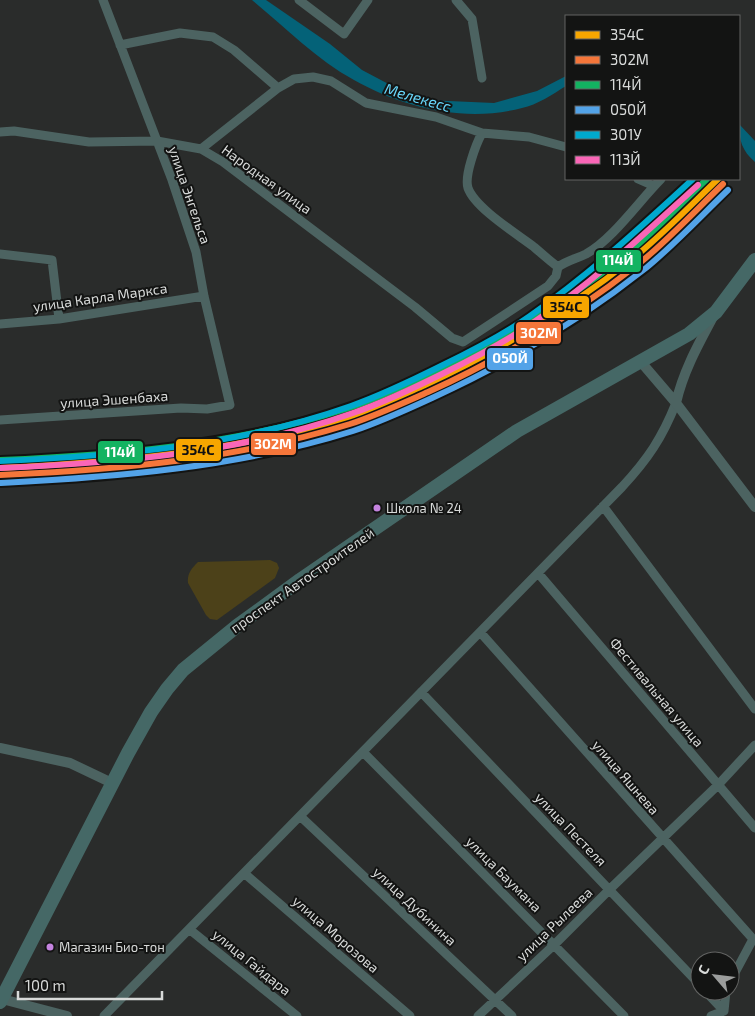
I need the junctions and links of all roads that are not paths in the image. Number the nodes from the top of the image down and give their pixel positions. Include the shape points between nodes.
1 (103, 0) edge
2 (299, 0) edge
3 (368, 0) edge
4 (456, 0) edge
5 (120, 45) junction
6 (482, 78) dead end
7 (278, 88) junction
8 (0, 132) edge
9 (482, 132) junction
10 (157, 141) junction
11 (201, 148) junction
12 (565, 148) edge
13 (640, 180) edge
14 (660, 180) edge
15 (654, 186) junction
16 (0, 254) edge
17 (755, 260) edge
18 (558, 267) junction
19 (204, 296) junction
20 (716, 312) junction
21 (59, 319) junction
22 (0, 324) edge
23 (641, 362) junction
24 (676, 403) junction
25 (230, 405) joint
26 (0, 420) edge
27 (604, 506) junction
28 (755, 507) edge
29 (538, 573) junction
30 (480, 632) junction
31 (422, 692) junction
32 (755, 709) edge
33 (755, 745) edge
34 (0, 748) edge
35 (363, 752) junction
36 (112, 783) junction
37 (718, 785) junction
38 (300, 816) junction
39 (755, 828) edge
40 (662, 838) junction
41 (244, 873) junction
42 (610, 889) junction
43 (189, 929) junction
44 (555, 944) junction
45 (740, 963) edge
46 (690, 974) edge
47 (495, 1000) junction
48 (1, 1001) edge
49 (714, 1001) edge
50 (725, 1001) edge
51 (724, 1011) junction
52 (66, 1016) edge
53 (104, 1016) edge
54 (298, 1016) edge
55 (410, 1016) edge
56 (478, 1016) edge
57 (512, 1016) edge
58 (624, 1016) edge
59 (711, 1016) edge

1 - 5 street, улица Энгельса
2 - 3 street via 344,34
4 - 6 street via 472,19
5 - 7 street via 180,32 213,37 234,50
5 - 10 street, улица Энгельса
7 - 9 street via 294,80 313,77 331,81 366,103 436,117
7 - 11 street
8 - 10 street, Народная улица via 14,131 89,142
9 - 12 street via 530,137
9 - 18 street via 469,168 468,188 504,226
10 - 11 street, Народная улица
10 - 19 street, улица Энгельса via 196,252
11 - 18 street, Народная улица via 452,338 463,342 548,286
13 - 15 street
14 - 15 street
15 - 18 street via 616,230 586,254
16 - 21 street via 52,260
17 - 20 highway, проспект Автостроителей
19 - 21 street, улица Карла Маркса
19 - 25 street, улица Энгельса
20 - 23 highway, проспект Автостроителей via 689,334
20 - 24 street via 694,352
21 - 22 street, улица Карла Маркса
23 - 24 street
23 - 36 highway, проспект Автостроителей via 517,431 237,626 183,670 167,689
24 - 27 street via 666,428 645,461
24 - 28 street
25 - 26 street, улица Эшенбаха
27 - 29 street
27 - 32 street
29 - 30 street
29 - 37 street, Фестивальная улица
30 - 31 street
30 - 40 street, улица Яшнева
31 - 35 street
31 - 42 street, улица Пестеля
33 - 37 street, улица Рылеева
34 - 36 street via 70,763
35 - 38 street
35 - 44 street, улица Баумана
36 - 48 highway, проспект Автостроителей
37 - 39 street, Фестивальная улица
37 - 40 street, улица Рылеева
38 - 41 street
38 - 47 street, улица Дубинина
40 - 42 street, улица Рылеева
40 - 45 street, улица Яшнева via 753,939
41 - 43 street
41 - 55 street, улица Морозова
42 - 44 street, улица Рылеева
42 - 46 street, улица Пестеля
43 - 53 street
43 - 54 street, улица Гайдара
44 - 47 street, улица Рылеева
44 - 58 street, улица Баумана
47 - 56 street, улица Рылеева
47 - 57 street, улица Дубинина
48 - 52 street
49 - 51 street
50 - 51 street
51 - 59 street

